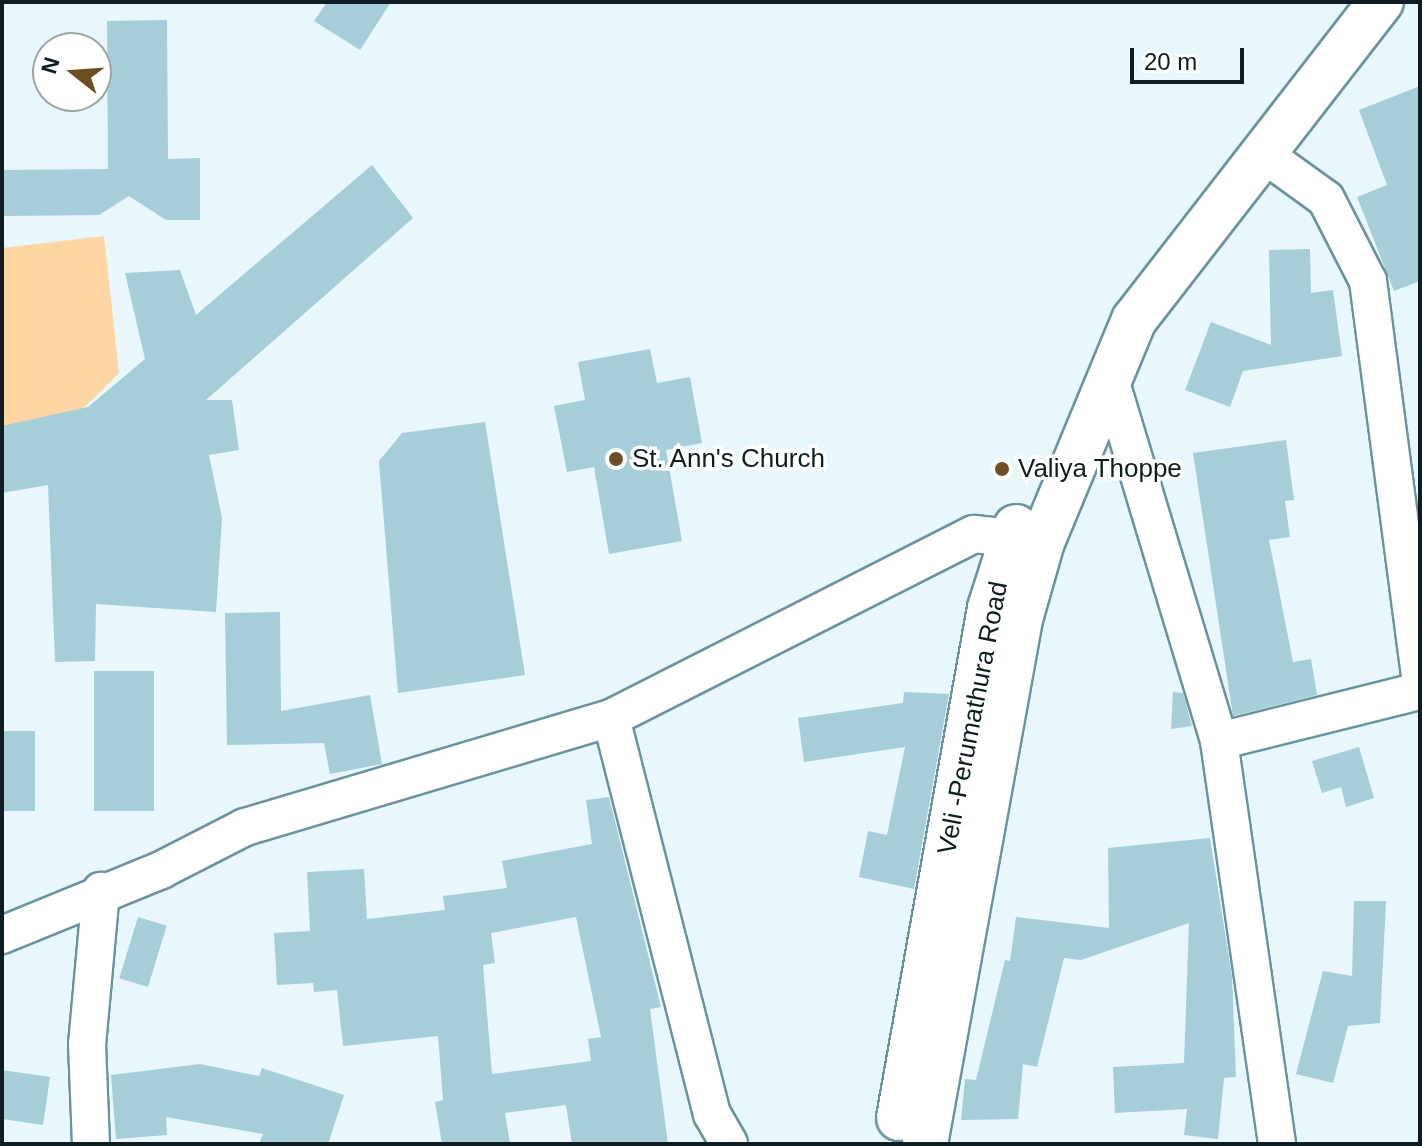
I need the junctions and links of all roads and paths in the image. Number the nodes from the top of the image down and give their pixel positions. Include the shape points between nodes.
1 (1340, 2) edge
2 (1381, 2) edge
3 (1261, 152) junction
4 (1109, 376) junction
5 (1027, 539) junction
6 (1420, 674) edge
7 (1420, 691) edge
8 (611, 718) junction
9 (1219, 741) junction
10 (101, 891) junction
11 (2, 935) edge
12 (91, 1144) edge
13 (729, 1144) edge
14 (895, 1144) edge
15 (925, 1144) edge
16 (1277, 1144) edge

1 - 5 main road, Veli -Perumathura Road via 1134,278 1088,361
2 - 3 main road
3 - 4 main road via 1134,320
3 - 6 street via 1326,199 1368,281
4 - 5 main road
4 - 9 street
5 - 8 street via 974,534
5 - 14 main road, Veli -Perumathura Road via 990,608
5 - 15 main road via 1020,619
7 - 9 street
8 - 10 street via 245,827 161,870
8 - 13 street via 712,1114
9 - 16 street
10 - 11 street
10 - 12 street via 87,1045

